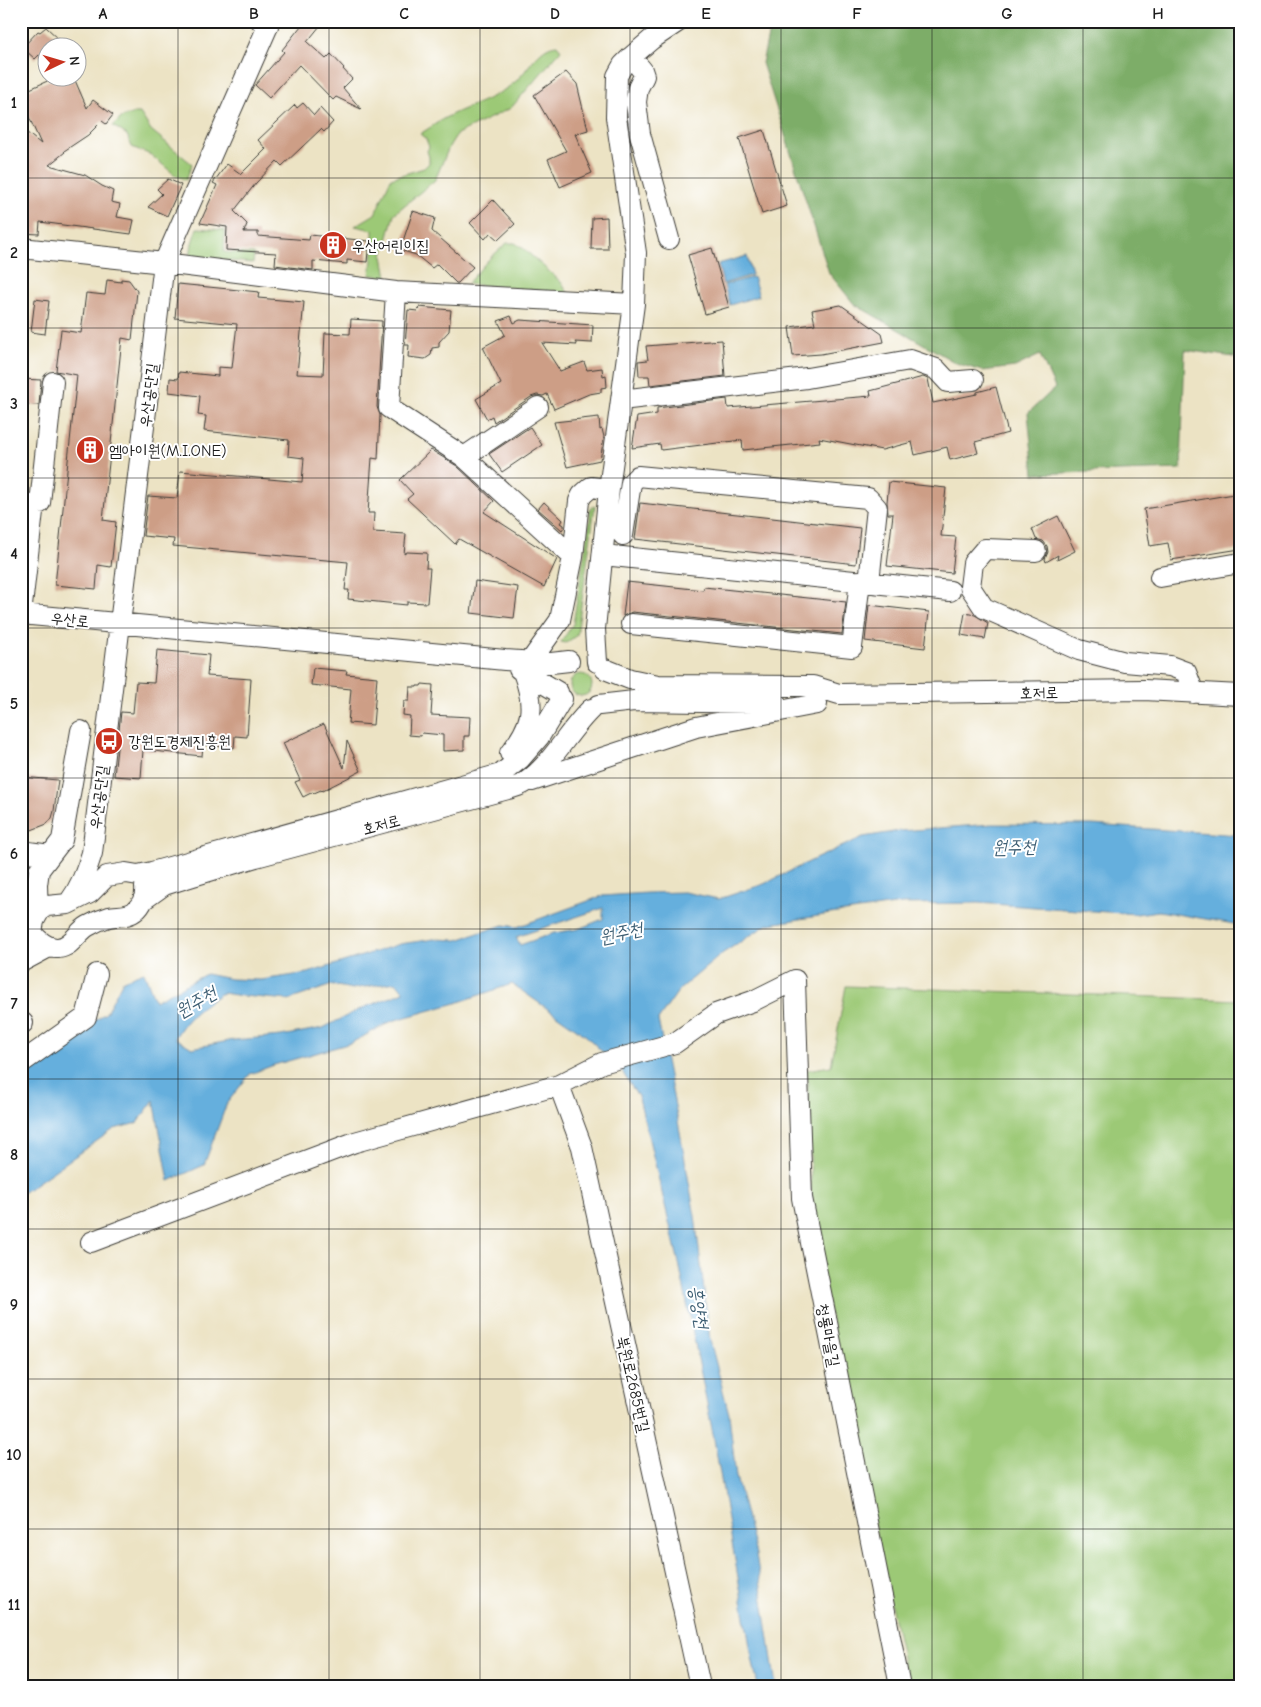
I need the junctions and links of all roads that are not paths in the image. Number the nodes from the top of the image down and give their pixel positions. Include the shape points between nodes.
1 (679, 21) edge
2 (267, 23) edge
3 (631, 57) junction
4 (669, 239) dead end
5 (21, 248) edge
6 (164, 263) junction
7 (396, 292) junction
8 (634, 304) junction
9 (973, 380) dead end
10 (53, 382) dead end
11 (621, 400) junction
12 (538, 407) dead end
13 (464, 457) junction
14 (609, 489) junction
15 (623, 535) dead end
16 (1036, 551) dead end
17 (603, 555) junction
18 (573, 557) junction
19 (1240, 563) edge
20 (1160, 577) dead end
21 (864, 582) junction
22 (950, 591) dead end
23 (21, 614) edge
24 (120, 624) junction
25 (631, 624) dead end
26 (595, 630) junction
27 (573, 660) junction
28 (601, 665) junction
29 (527, 667) junction
30 (1194, 693) junction
31 (839, 694) junction
32 (1240, 695) edge
33 (560, 696) junction
34 (817, 704) junction
35 (595, 707) junction
36 (81, 730) dead end
37 (525, 783) junction
38 (448, 788) junction
39 (21, 852) edge
40 (92, 853) junction
41 (50, 855) junction
42 (138, 875) junction
43 (107, 876) junction
44 (37, 885) junction
45 (143, 900) junction
46 (68, 904) junction
47 (42, 910) junction
48 (25, 934) edge
49 (49, 947) junction
50 (21, 962) edge
51 (98, 974) dead end
52 (21, 1063) edge
53 (560, 1085) junction
54 (91, 1242) dead end
55 (700, 1686) edge
56 (900, 1686) edge

1 - 3 street
2 - 6 street, 우산공단길
3 - 4 street via 644,76 636,102 640,134
3 - 8 street via 617,76 616,117 636,253
5 - 6 street
6 - 7 street
6 - 24 street, 우산공단길
7 - 8 street
7 - 13 street via 389,408
8 - 11 street
9 - 11 street via 948,382 936,369 910,360 807,378
10 - 23 street via 40,503 34,503
11 - 14 street
12 - 13 street
13 - 18 street
14 - 17 street
14 - 18 street via 591,487 582,495
15 - 21 street via 630,483 638,476 868,498 877,508
16 - 30 street via 985,549 973,563 970,587 984,608 1078,650 1125,662 1170,666 1186,672
17 - 21 street
17 - 26 street
18 - 29 street via 560,620
19 - 20 street
21 - 22 street
21 - 25 street via 852,647
23 - 24 street, 우산로
24 - 29 street, 우산로 via 505,660
24 - 40 street, 우산공단길
26 - 27 street via 588,647
26 - 28 street
27 - 28 street via 588,659
27 - 29 street, 우산로
27 - 33 street via 562,668 558,676 556,684
28 - 31 street via 630,680 658,685 813,686
28 - 35 street via 608,676 608,691
29 - 33 street
29 - 38 street via 531,692 525,733 510,752 487,769
30 - 31 street, 호저로 via 1144,690
30 - 32 street, 호저로
31 - 34 street
33 - 35 street via 575,709
33 - 38 street via 538,737 520,759 501,774
34 - 35 street via 634,701
34 - 37 street via 696,727
35 - 37 street, 호저로 via 578,721 542,768
36 - 41 street via 62,840
37 - 45 street, 호저로 via 202,873 164,886
38 - 42 street, 호저로
39 - 41 street
40 - 43 street via 94,864
40 - 46 street, 우산공단길 via 78,891
41 - 44 street via 39,870
42 - 43 street, 호저로
42 - 45 street via 145,886
43 - 46 street via 90,893
44 - 47 street
44 - 48 street
45 - 49 street, 호저로 via 130,914 102,919 87,926 70,944
46 - 47 street
47 - 48 street
48 - 49 street
49 - 50 street, 호저로
51 - 52 street via 86,1018
53 - 54 street via 355,1142
53 - 55 street, 북원로2685번길 via 582,1147
53 - 56 street, 청룡마을길 via 602,1063 675,1043 716,1014 795,980 802,1198

